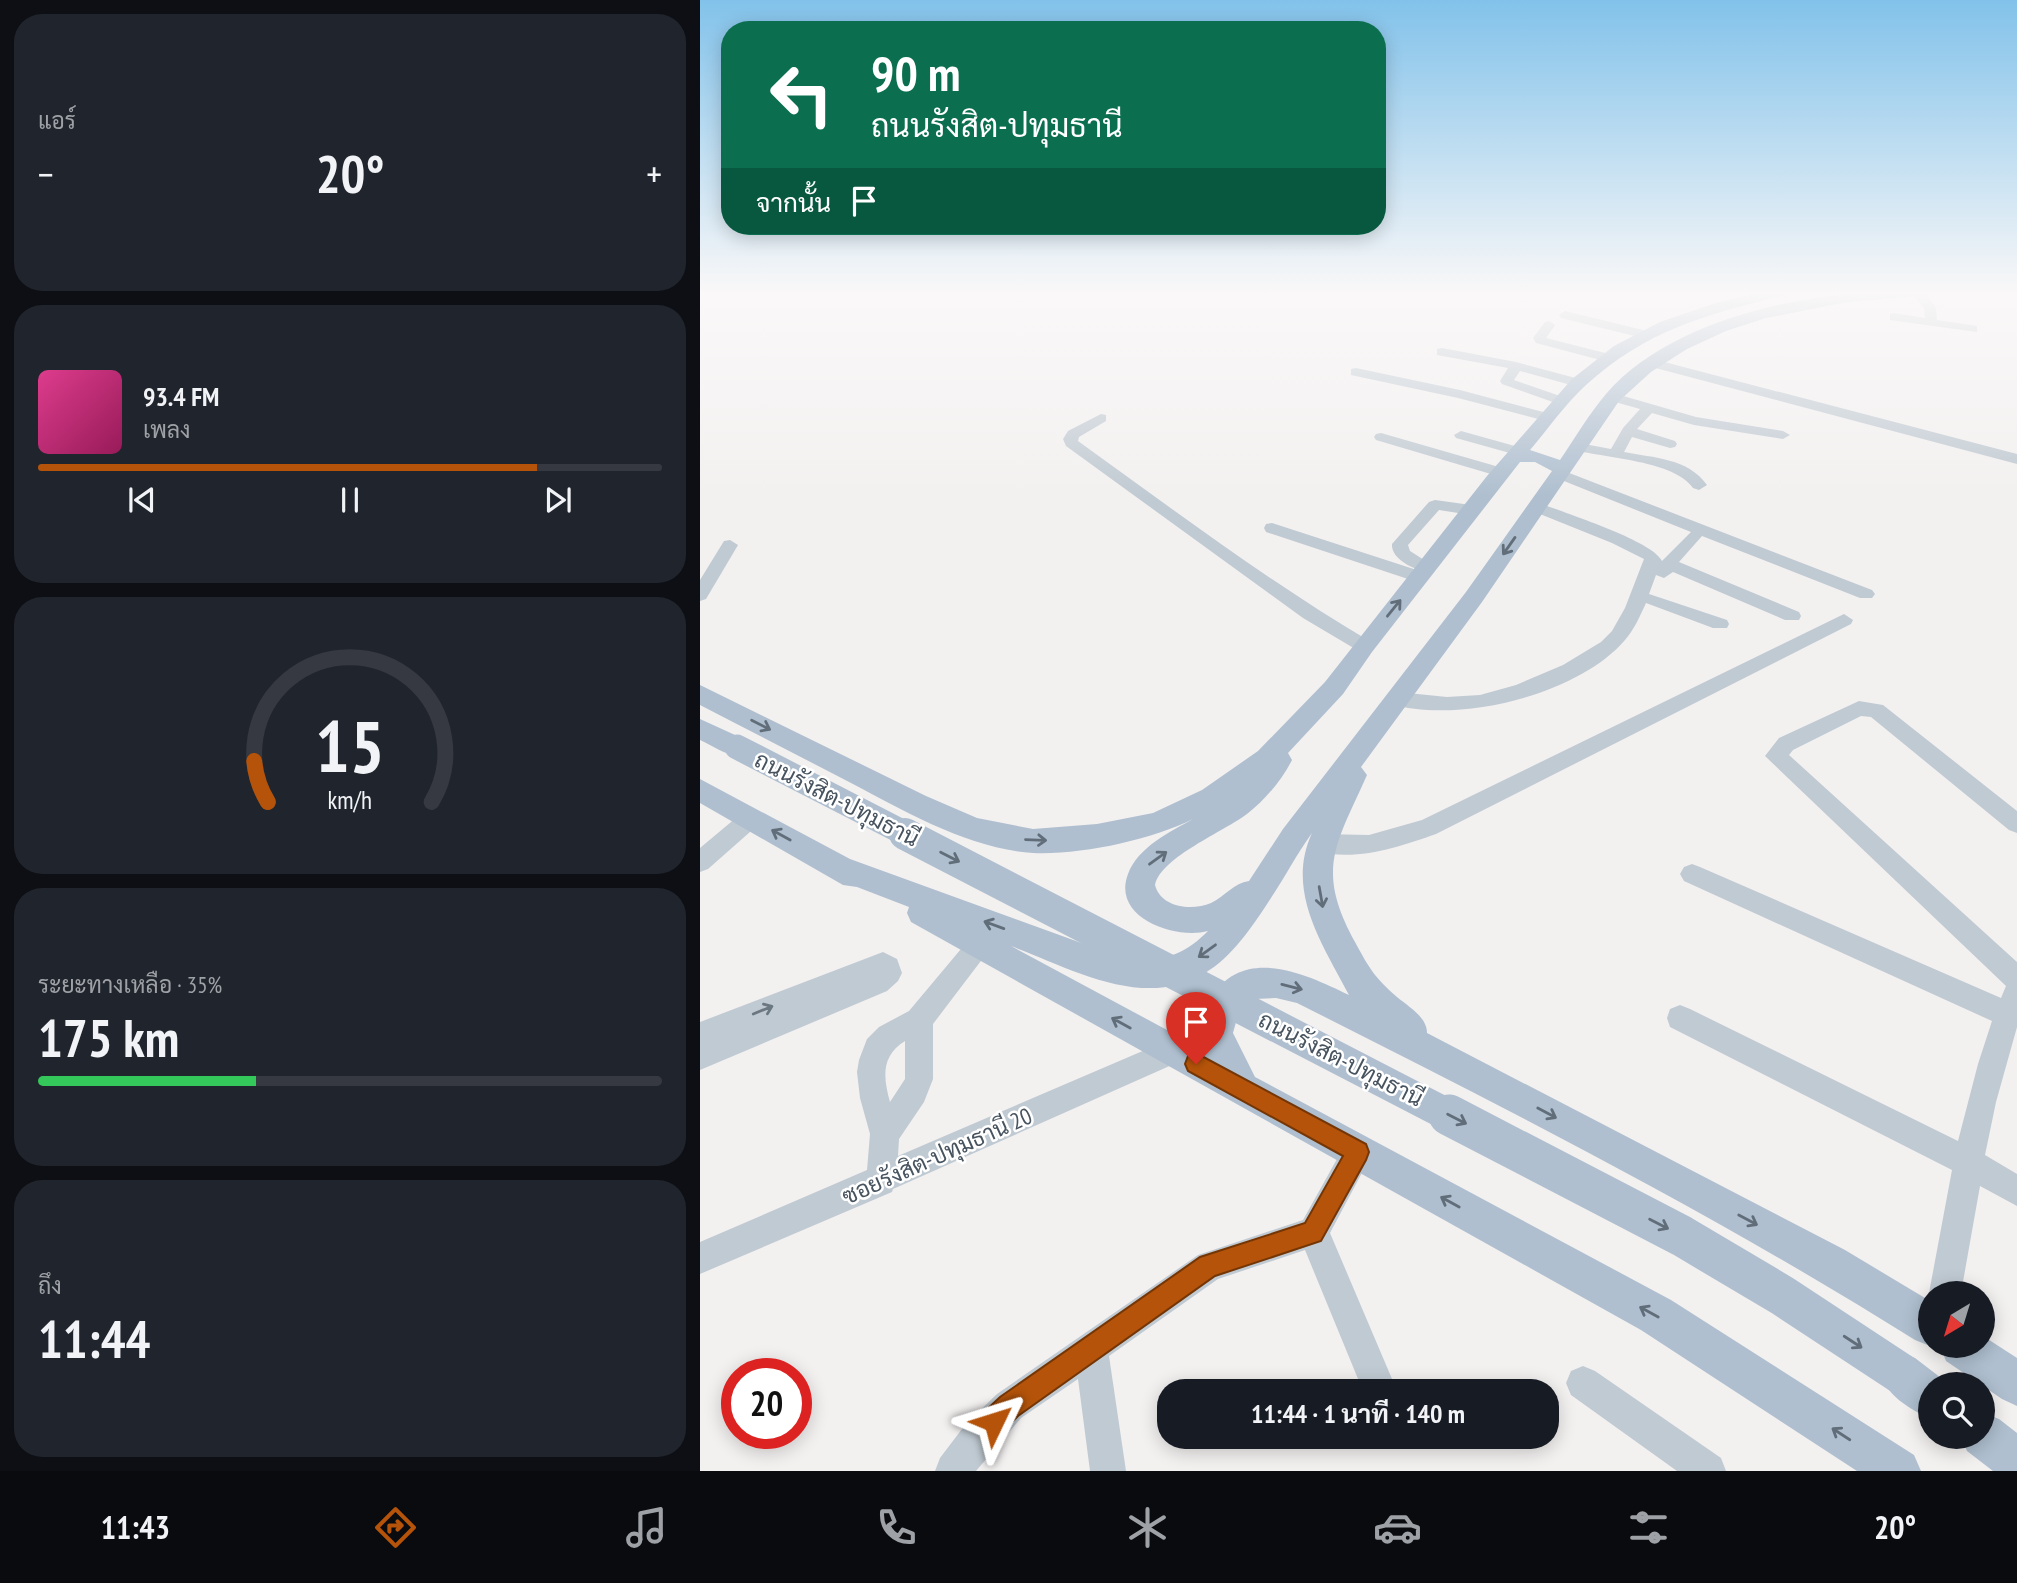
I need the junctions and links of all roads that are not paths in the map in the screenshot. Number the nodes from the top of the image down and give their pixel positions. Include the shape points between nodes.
1 (1482, 360) edge
2 (1606, 360) edge
3 (1659, 360) edge
4 (1653, 363) junction
5 (1516, 366) junction
6 (1356, 372) dead end
7 (1550, 374) junction
8 (1578, 383) junction
9 (1531, 392) junction
10 (1613, 397) junction
11 (1561, 401) junction
12 (1648, 409) junction
13 (1546, 417) junction
14 (1101, 418) dead end
15 (1628, 431) junction
16 (1461, 435) dead end
17 (1783, 435) dead end
18 (1381, 437) dead end
19 (1670, 444) dead end
20 (1578, 447) junction
21 (1616, 453) junction
22 (2017, 459) edge
23 (1510, 460) junction
24 (1560, 472) junction
25 (1699, 485) dead end
26 (1579, 502) junction
27 (1536, 507) junction
28 (1471, 510) junction
29 (1661, 514) junction
30 (1272, 528) dead end
31 (1694, 536) junction
32 (730, 545) dead end
33 (1668, 564) junction
34 (1804, 571) junction
35 (1423, 572) junction
36 (700, 594) edge
37 (1867, 594) dead end
38 (1652, 599) junction
39 (1791, 616) dead end
40 (1844, 620) dead end
41 (1627, 621) junction
42 (1720, 624) dead end
43 (1364, 646) junction
44 (1334, 688) junction
45 (700, 694) edge
46 (1398, 699) junction
47 (700, 728) edge
48 (700, 790) edge
49 (751, 818) junction
50 (2017, 824) edge
51 (1307, 840) junction
52 (701, 860) edge
53 (840, 868) junction
54 (1692, 874) dead end
55 (980, 945) junction
56 (2017, 979) edge
57 (2012, 1003) edge
58 (1680, 1018) dead end
59 (919, 1020) junction
60 (700, 1035) edge
61 (1173, 1051) junction
62 (700, 1057) edge
63 (1465, 1069) junction
64 (1242, 1088) junction
65 (885, 1134) junction
66 (1358, 1152) junction
67 (1970, 1163) junction
68 (881, 1181) junction
69 (2017, 1191) edge
70 (1313, 1232) junction
71 (700, 1258) edge
72 (1947, 1281) edge
73 (1918, 1318) edge
74 (1091, 1350) junction
75 (1979, 1358) edge
76 (1375, 1379) edge
77 (1583, 1383) dead end
78 (2017, 1384) edge
79 (1915, 1385) edge
80 (1995, 1444) edge
81 (2017, 1461) edge
82 (953, 1471) edge
83 (1108, 1471) edge
84 (1707, 1471) edge
85 (1898, 1471) edge

1 - 5 street
2 - 8 main road
3 - 4 main road
4 - 10 main road
4 - 22 street
5 - 7 street
5 - 9 street via 1507,381
6 - 13 street
7 - 8 street
7 - 9 street
8 - 11 main road
9 - 11 street
10 - 12 street
10 - 20 main road
11 - 13 main road
12 - 15 street
12 - 17 street
13 - 23 main road
14 - 43 street via 1073,434 1071,443 1289,599
15 - 19 street
15 - 21 street
16 - 23 street
18 - 23 street
20 - 21 street
20 - 24 main road
21 - 25 street via 1687,471
23 - 24 main road via 1525,454 1543,457
23 - 28 main road
24 - 26 street
24 - 27 main road
26 - 27 street
26 - 29 street
26 - 41 street via 1618,538 1651,556 1653,561
27 -> 46 main road
28 - 35 main road
28 - 35 street via 1435,505 1400,544 1404,555
29 - 31 street via 1670,526
29 - 34 street
30 - 35 street
31 - 33 street
31 - 34 street via 1779,569
32 - 36 street
33 - 38 street
33 - 39 street
34 - 37 street
43 -> 35 main road
38 - 41 street
38 - 42 street
40 - 51 street via 1428,828 1369,844
41 - 46 street via 1620,635 1594,658 1536,685 1464,704
43 - 44 main road
45 -> 44 main road via 916,804 973,829 1033,841 1097,836 1158,823 1212,798 1267,758
51 -> 44 main road via 1238,903 1212,917 1167,917 1146,903 1140,884 1145,867 1238,806
46 - 51 main road via 1366,741 1351,780
47 -> 79 main road, ถนนรังสิต-ปทุมธานี, bridge via 1682,1236 1783,1296
48 - 49 main road
49 - 52 street
53 -> 49 main road
50 - 56 street via 1876,710 1859,708 1786,744 1776,755
51 -> 53 main road via 1275,869 1218,944 1181,970 1142,974 1109,968
51 -> 63 main road via 1324,915 1363,989 1391,1016
53 - 55 main road
54 - 57 street
55 - 59 street
61 -> 55 main road
57 - 67 street
58 - 67 street
59 - 65 street via 919,1079
59 - 65 street via 884,1040 876,1051 871,1068 874,1096
60 -> 62 street via 874,967 888,967 889,973 878,983
61 - 64 main road
61 - 68 street, ซอยรังสิต-ปทุมธานี 20
64 -> 63 main road via 1216,1034 1224,1007 1247,984 1276,983 1302,989
63 -> 73 main road via 1831,1264
64 - 66 main road
65 - 68 street
66 - 70 street
85 -> 66 main road via 1656,1315
67 - 69 street
67 - 72 street
68 - 71 street, ซอยรังสิต-ปทุมธานี 20
70 - 74 street via 1209,1266
70 - 76 street
74 - 82 street via 1009,1406
74 - 83 street
75 - 78 main road
77 - 84 street
80 - 81 main road

